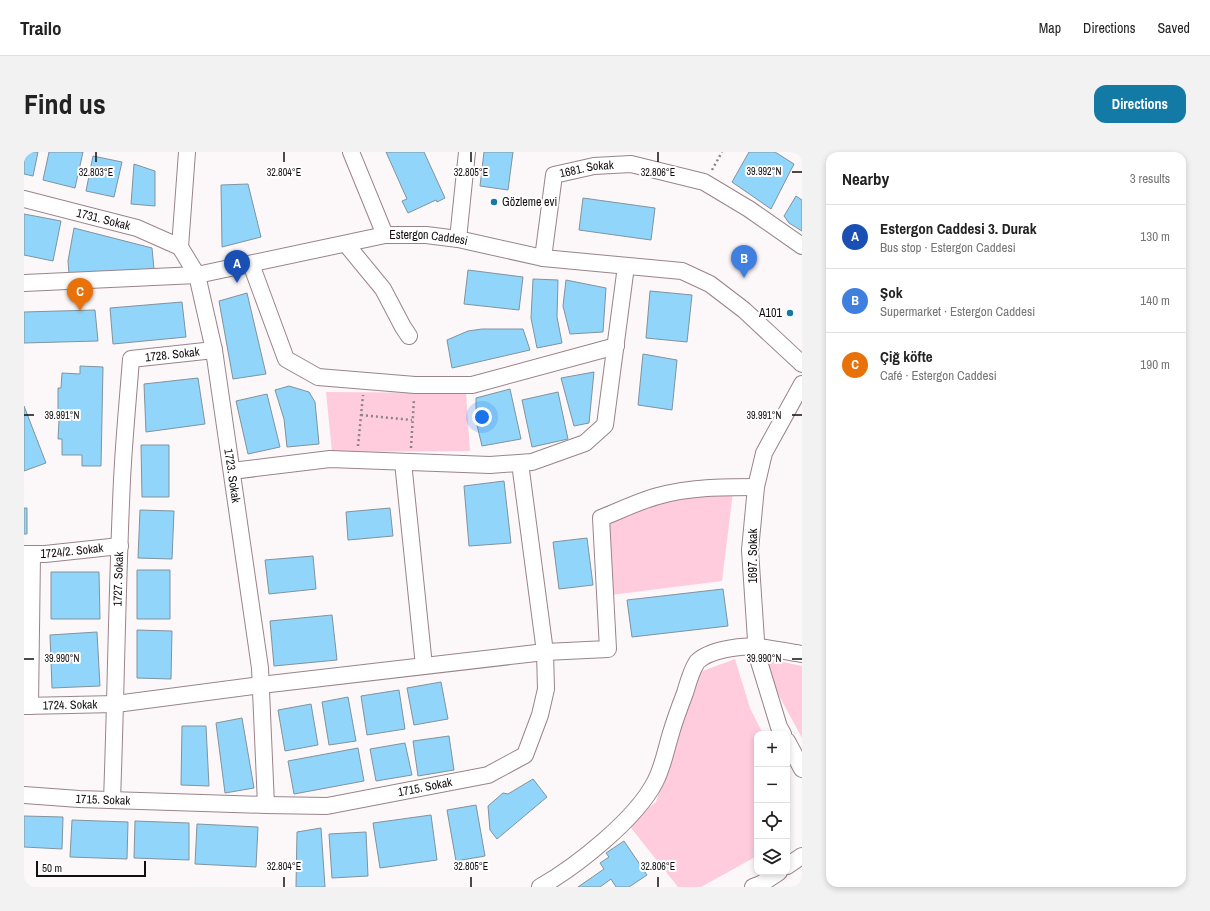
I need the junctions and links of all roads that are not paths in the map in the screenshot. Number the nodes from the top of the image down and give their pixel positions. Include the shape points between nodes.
1 (187, 152) edge
2 (351, 152) edge
3 (468, 152) edge
4 (24, 199) edge
5 (385, 235) junction
6 (458, 239) junction
7 (346, 244) junction
8 (802, 246) edge
9 (180, 247) junction
10 (543, 258) junction
11 (251, 264) junction
12 (626, 266) junction
13 (197, 275) junction
14 (24, 283) edge
15 (409, 336) dead end
16 (616, 346) junction
17 (214, 350) junction
18 (131, 359) joint
19 (802, 364) edge
20 (802, 384) edge
21 (407, 462) junction
22 (520, 463) junction
23 (232, 471) junction
24 (756, 487) junction
25 (120, 546) junction
26 (28, 554) edge
27 (756, 646) junction
28 (545, 652) junction
29 (802, 654) edge
30 (424, 666) junction
31 (261, 685) junction
32 (116, 704) junction
33 (27, 706) edge
34 (781, 731) edge
35 (790, 747) edge
36 (802, 769) edge
37 (24, 795) edge
38 (112, 800) junction
39 (266, 805) junction
40 (802, 856) edge
41 (790, 864) edge
42 (774, 875) edge
43 (540, 887) edge
44 (753, 887) edge

1 - 9 street
2 - 5 street
3 - 6 street
4 - 9 street, 1731. Sokak via 137,228
5 - 6 street, Estergon Caddesi via 426,235
5 - 7 street, Estergon Caddesi
6 - 10 street, Estergon Caddesi
7 - 11 street, Estergon Caddesi
7 - 15 street via 383,288
8 - 10 street, 1681. Sokak via 704,182 631,164 594,166 554,174
9 - 13 street, 1723. Sokak
10 - 12 street, Estergon Caddesi
11 - 13 street, Estergon Caddesi
11 - 16 street via 286,359 318,377 415,385 472,385
12 - 16 street
12 - 19 street, Estergon Caddesi via 682,272 710,284 744,310
13 - 14 street, Estergon Caddesi
13 - 17 street, 1723. Sokak
16 - 22 street via 606,425 585,443 532,462
17 - 18 street, 1728. Sokak
17 - 23 street, 1723. Sokak
18 - 25 street, 1727. Sokak
20 - 24 street, 1697. Sokak via 764,453
21 - 22 street via 490,465
21 - 23 street via 330,459
21 - 30 street
22 - 28 street, 1715. Sokak
23 - 31 street, 1723. Sokak
24 - 27 street, 1697. Sokak via 750,550
24 - 28 street, 1724. Sokak via 721,486 657,496 601,518 608,649
25 - 26 street, 1724/2. Sokak
25 - 32 street, 1727. Sokak
26 - 33 street
27 - 29 street
27 - 34 street, 1697. Sokak
27 - 43 street via 717,651 698,662 677,714 660,770 649,793 610,835
28 - 30 street, 1724. Sokak
28 - 39 street, 1715. Sokak via 546,689 540,715 525,755 488,775 327,806
30 - 31 street, 1724. Sokak
31 - 32 street, 1724. Sokak
31 - 39 street, 1723. Sokak
32 - 33 street, 1724. Sokak
32 - 38 street, 1727. Sokak
35 - 36 street
37 - 38 street, 1715. Sokak
38 - 39 street, 1715. Sokak
40 - 41 street
42 - 44 street

